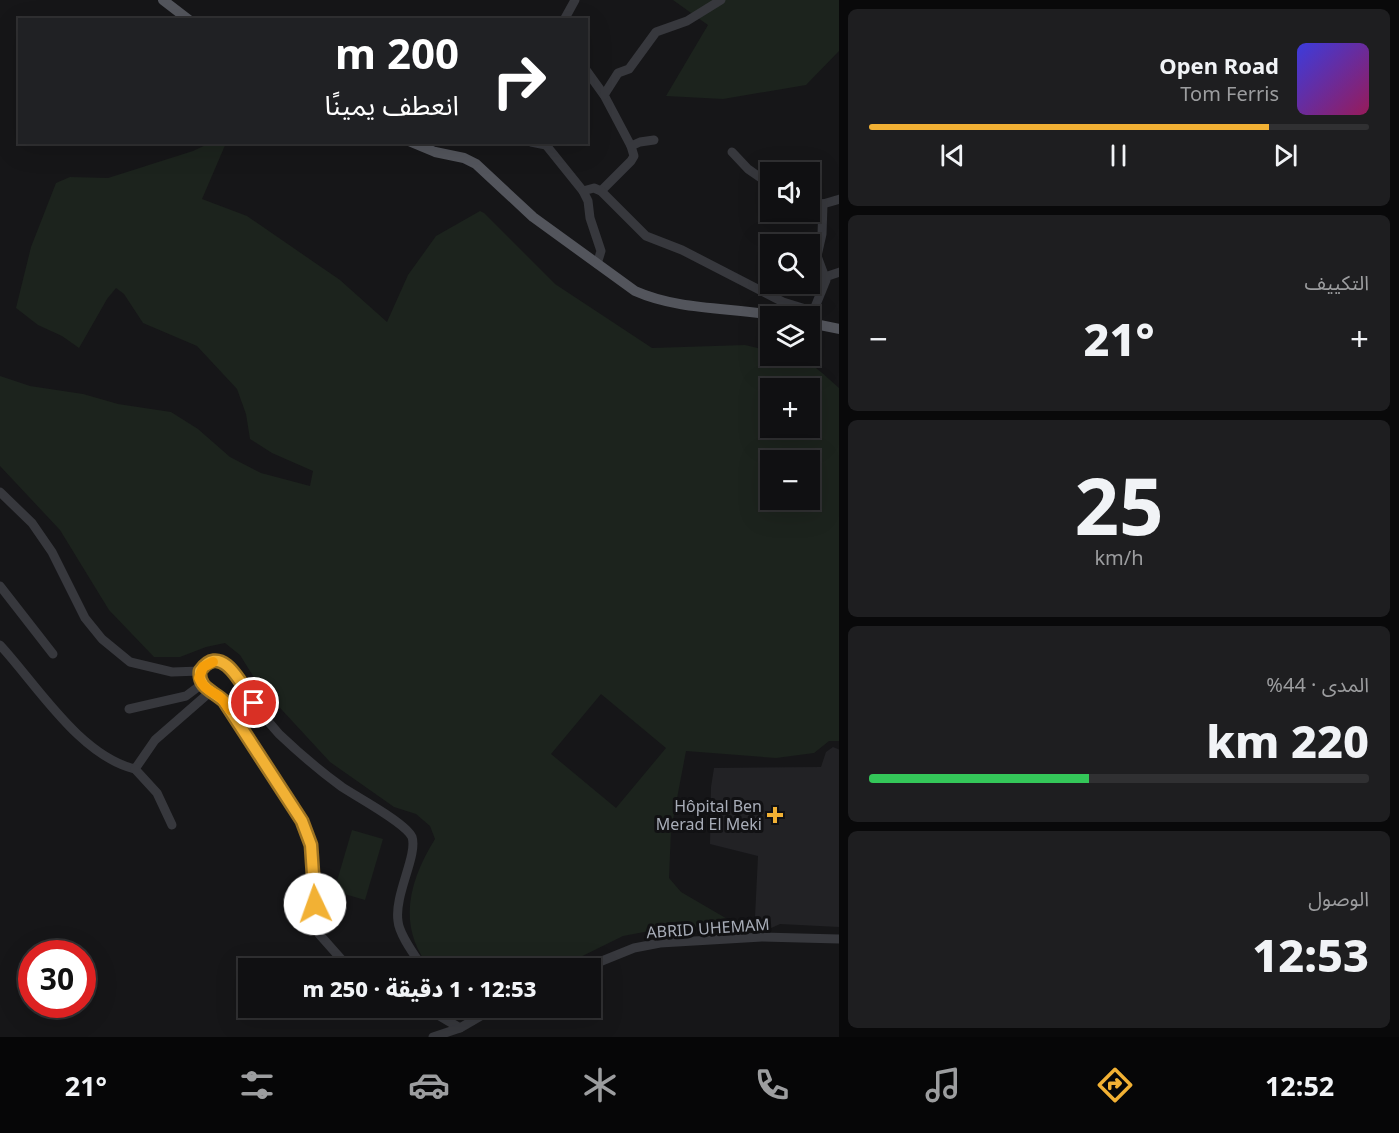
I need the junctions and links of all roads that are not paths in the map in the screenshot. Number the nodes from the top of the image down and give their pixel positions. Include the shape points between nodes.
1 (163, 0) edge
2 (575, 0) edge
3 (721, 0) edge
4 (186, 18) edge
5 (565, 18) edge
6 (588, 73) edge
7 (604, 95) junction
8 (654, 140) dead end
9 (416, 144) edge
10 (541, 144) edge
11 (631, 146) junction
12 (732, 152) dead end
13 (760, 177) edge
14 (583, 190) junction
15 (601, 191) junction
16 (839, 199) edge
17 (820, 203) edge
18 (824, 204) junction
19 (597, 264) junction
20 (839, 272) edge
21 (825, 277) junction
22 (790, 306) edge
23 (816, 306) edge
24 (760, 312) edge
25 (820, 321) edge
26 (839, 329) edge
27 (0, 492) edge
28 (0, 586) edge
29 (0, 645) edge
30 (52, 654) dead end
31 (200, 671) junction
32 (202, 684) junction
33 (210, 692) junction
34 (129, 709) dead end
35 (135, 769) junction
36 (172, 825) dead end
37 (839, 939) edge
38 (340, 958) edge
39 (418, 958) edge
40 (601, 961) edge
41 (437, 1018) edge
42 (469, 1018) edge
43 (478, 1018) edge
44 (472, 1021) junction
45 (454, 1033) edge
46 (434, 1037) edge

1 - 4 main road
2 - 5 street
3 - 7 street via 687,21 656,32 629,69 618,73
6 - 7 street
7 - 11 street
8 - 11 street
9 - 19 main road via 476,164 532,217
10 - 14 street via 546,145
11 - 15 street via 634,156
12 - 13 street
14 - 15 street
14 - 19 street via 601,251
15 - 22 street via 646,236 682,250
16 - 18 street
17 - 18 street
18 - 21 street via 817,256
19 - 24 main road via 635,291 659,300
20 - 21 street
21 - 23 street
25 - 26 main road
27 - 31 street via 33,523 85,618 102,639 130,662 172,672
28 - 30 street
29 - 35 street via 81,740 121,766
31 - 32 street
31 - 39 street via 210,662 226,664 278,733 343,787 412,836 413,853 398,905 398,924
32 - 33 street
32 - 34 street via 186,696
33 - 35 street via 155,740
33 - 38 street via 224,701 302,821 311,845 319,934
35 - 36 street via 158,793
37 - 40 street, ABRID UHEMAM via 762,937 660,943
41 - 45 street
42 - 44 street
43 - 44 street
44 - 45 street
45 - 46 street

